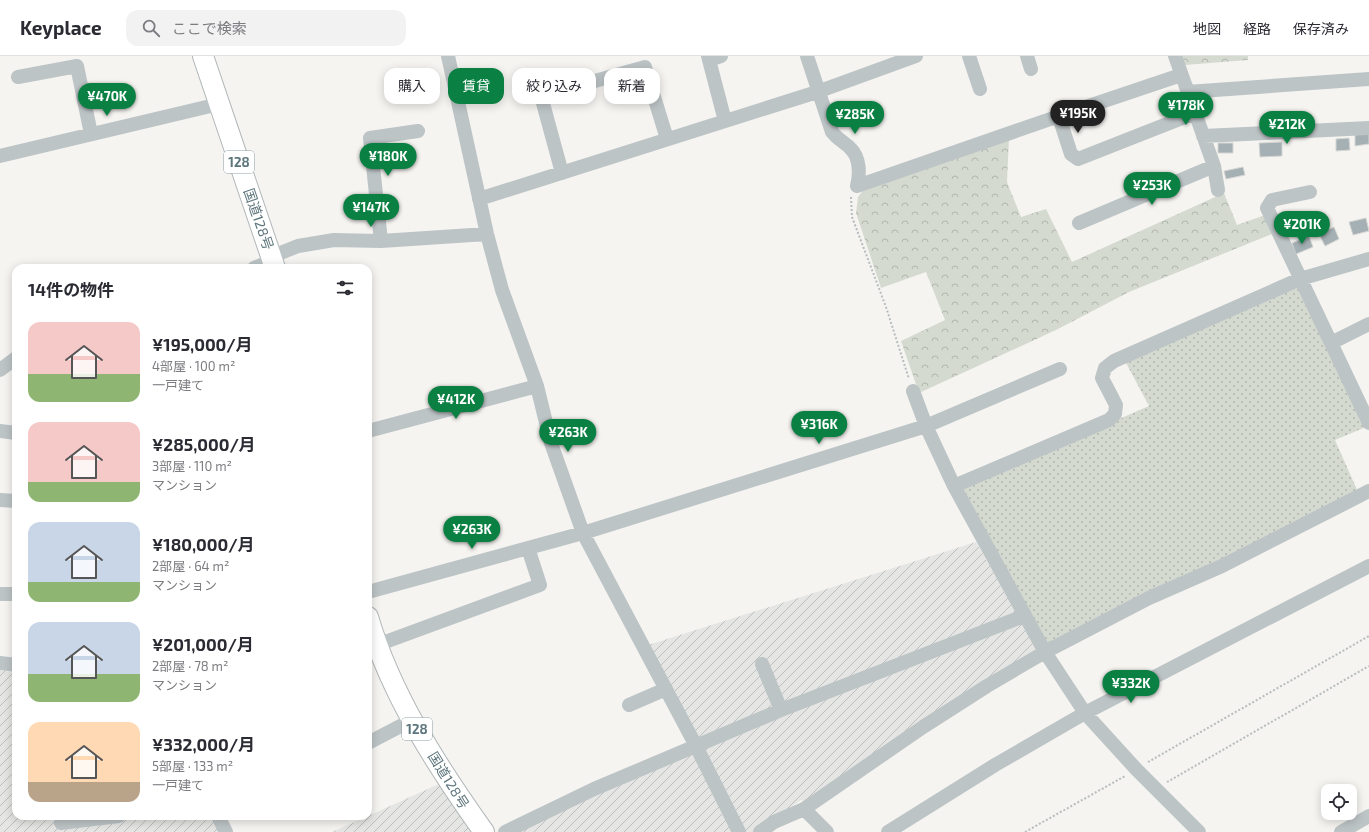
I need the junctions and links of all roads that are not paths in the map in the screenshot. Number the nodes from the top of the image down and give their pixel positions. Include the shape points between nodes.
1 (203, 56) edge
2 (448, 56) edge
3 (808, 56) edge
4 (916, 56) edge
5 (968, 56) edge
6 (1175, 56) edge
7 (713, 57) edge
8 (1181, 74) junction
9 (18, 77) dead end
10 (1369, 79) edge
11 (980, 89) dead end
12 (817, 92) junction
13 (1187, 92) junction
14 (220, 104) junction
15 (1195, 113) junction
16 (1065, 114) junction
17 (725, 121) junction
18 (1369, 128) edge
19 (418, 131) dead end
20 (91, 134) junction
21 (1203, 136) junction
22 (667, 139) junction
23 (0, 156) edge
24 (1214, 166) junction
25 (562, 173) junction
26 (1218, 190) dead end
27 (1310, 192) dead end
28 (479, 199) junction
29 (1080, 223) dead end
30 (487, 234) junction
31 (381, 241) junction
32 (1369, 259) edge
33 (274, 264) edge
34 (1300, 278) junction
35 (1369, 324) edge
36 (1331, 343) junction
37 (12, 361) edge
38 (1060, 369) dead end
39 (0, 370) edge
40 (537, 386) junction
41 (913, 391) road end
42 (1369, 423) edge
43 (926, 426) junction
44 (0, 430) edge
45 (372, 430) edge
46 (12, 432) edge
47 (954, 486) junction
48 (1369, 490) edge
49 (0, 500) edge
50 (12, 501) edge
51 (583, 533) junction
52 (528, 548) junction
53 (1369, 566) edge
54 (372, 591) edge
55 (0, 594) edge
56 (12, 594) edge
57 (1024, 616) junction
58 (372, 629) edge
59 (377, 645) junction
60 (1045, 652) junction
61 (0, 663) edge
62 (762, 664) dead end
63 (12, 665) edge
64 (666, 689) junction
65 (629, 705) dead end
66 (781, 710) junction
67 (1085, 713) junction
68 (412, 720) junction
69 (372, 741) edge
70 (696, 746) junction
71 (804, 809) junction
72 (1369, 816) edge
73 (61, 820) edge
74 (86, 820) edge
75 (484, 832) edge
76 (505, 832) edge
77 (739, 832) edge
78 (760, 832) edge
79 (828, 832) edge
80 (888, 832) edge
81 (1199, 832) edge
82 (1341, 832) edge

1 - 14 highway, 国道128号 / 128
2 - 28 street
3 - 12 street
4 - 12 street
5 - 11 street
6 - 8 street
7 - 17 street
8 - 13 street
8 - 16 street
9 - 20 street via 77,66
10 - 13 street
12 - 16 street via 823,102 832,132 838,141 852,149 859,164 857,186
12 - 17 street
13 - 15 street
14 - 20 street
14 - 33 highway, 国道128号 / 128
15 - 16 street via 1078,159 1071,154 1061,123
15 - 21 street
17 - 22 street
18 - 21 street
19 - 31 street via 370,138
20 - 23 street
21 - 24 street
22 - 25 street
22 - 25 street via 645,67 541,96
24 - 26 street
24 - 29 street
25 - 28 street
27 - 34 street via 1272,200 1267,208
28 - 30 street
30 - 31 street
30 - 40 street via 502,290
31 - 33 street via 334,240 298,246 278,254
32 - 34 street
34 - 36 street
34 - 47 street via 1114,361 1105,368 1102,378 1116,405 1115,414 1109,420
35 - 36 street
36 - 42 street
37 - 39 street
38 - 43 street
40 - 45 street
40 - 51 street via 551,443
41 - 43 street
43 - 47 street
43 - 51 street
44 - 46 street
47 - 57 street
48 - 60 street via 1222,566 1149,598
49 - 50 street
51 - 52 street
51 - 64 street
52 - 54 street
52 - 59 street via 540,585
53 - 67 street
55 - 56 street
57 - 60 street
57 - 66 street
58 - 59 highway, 国道128号 / 128
59 - 68 highway, 国道128号 / 128
60 - 67 street
60 - 71 street via 923,727
61 - 63 street
62 - 66 street
64 - 65 street
64 - 70 street
66 - 70 street
67 - 80 street via 995,765
67 - 81 street
68 - 69 street
68 - 75 highway, 国道128号 / 128
70 - 76 street via 594,789
70 - 77 street
71 - 78 street via 774,822
71 - 79 street
72 - 82 street
73 - 74 street via 61,823

